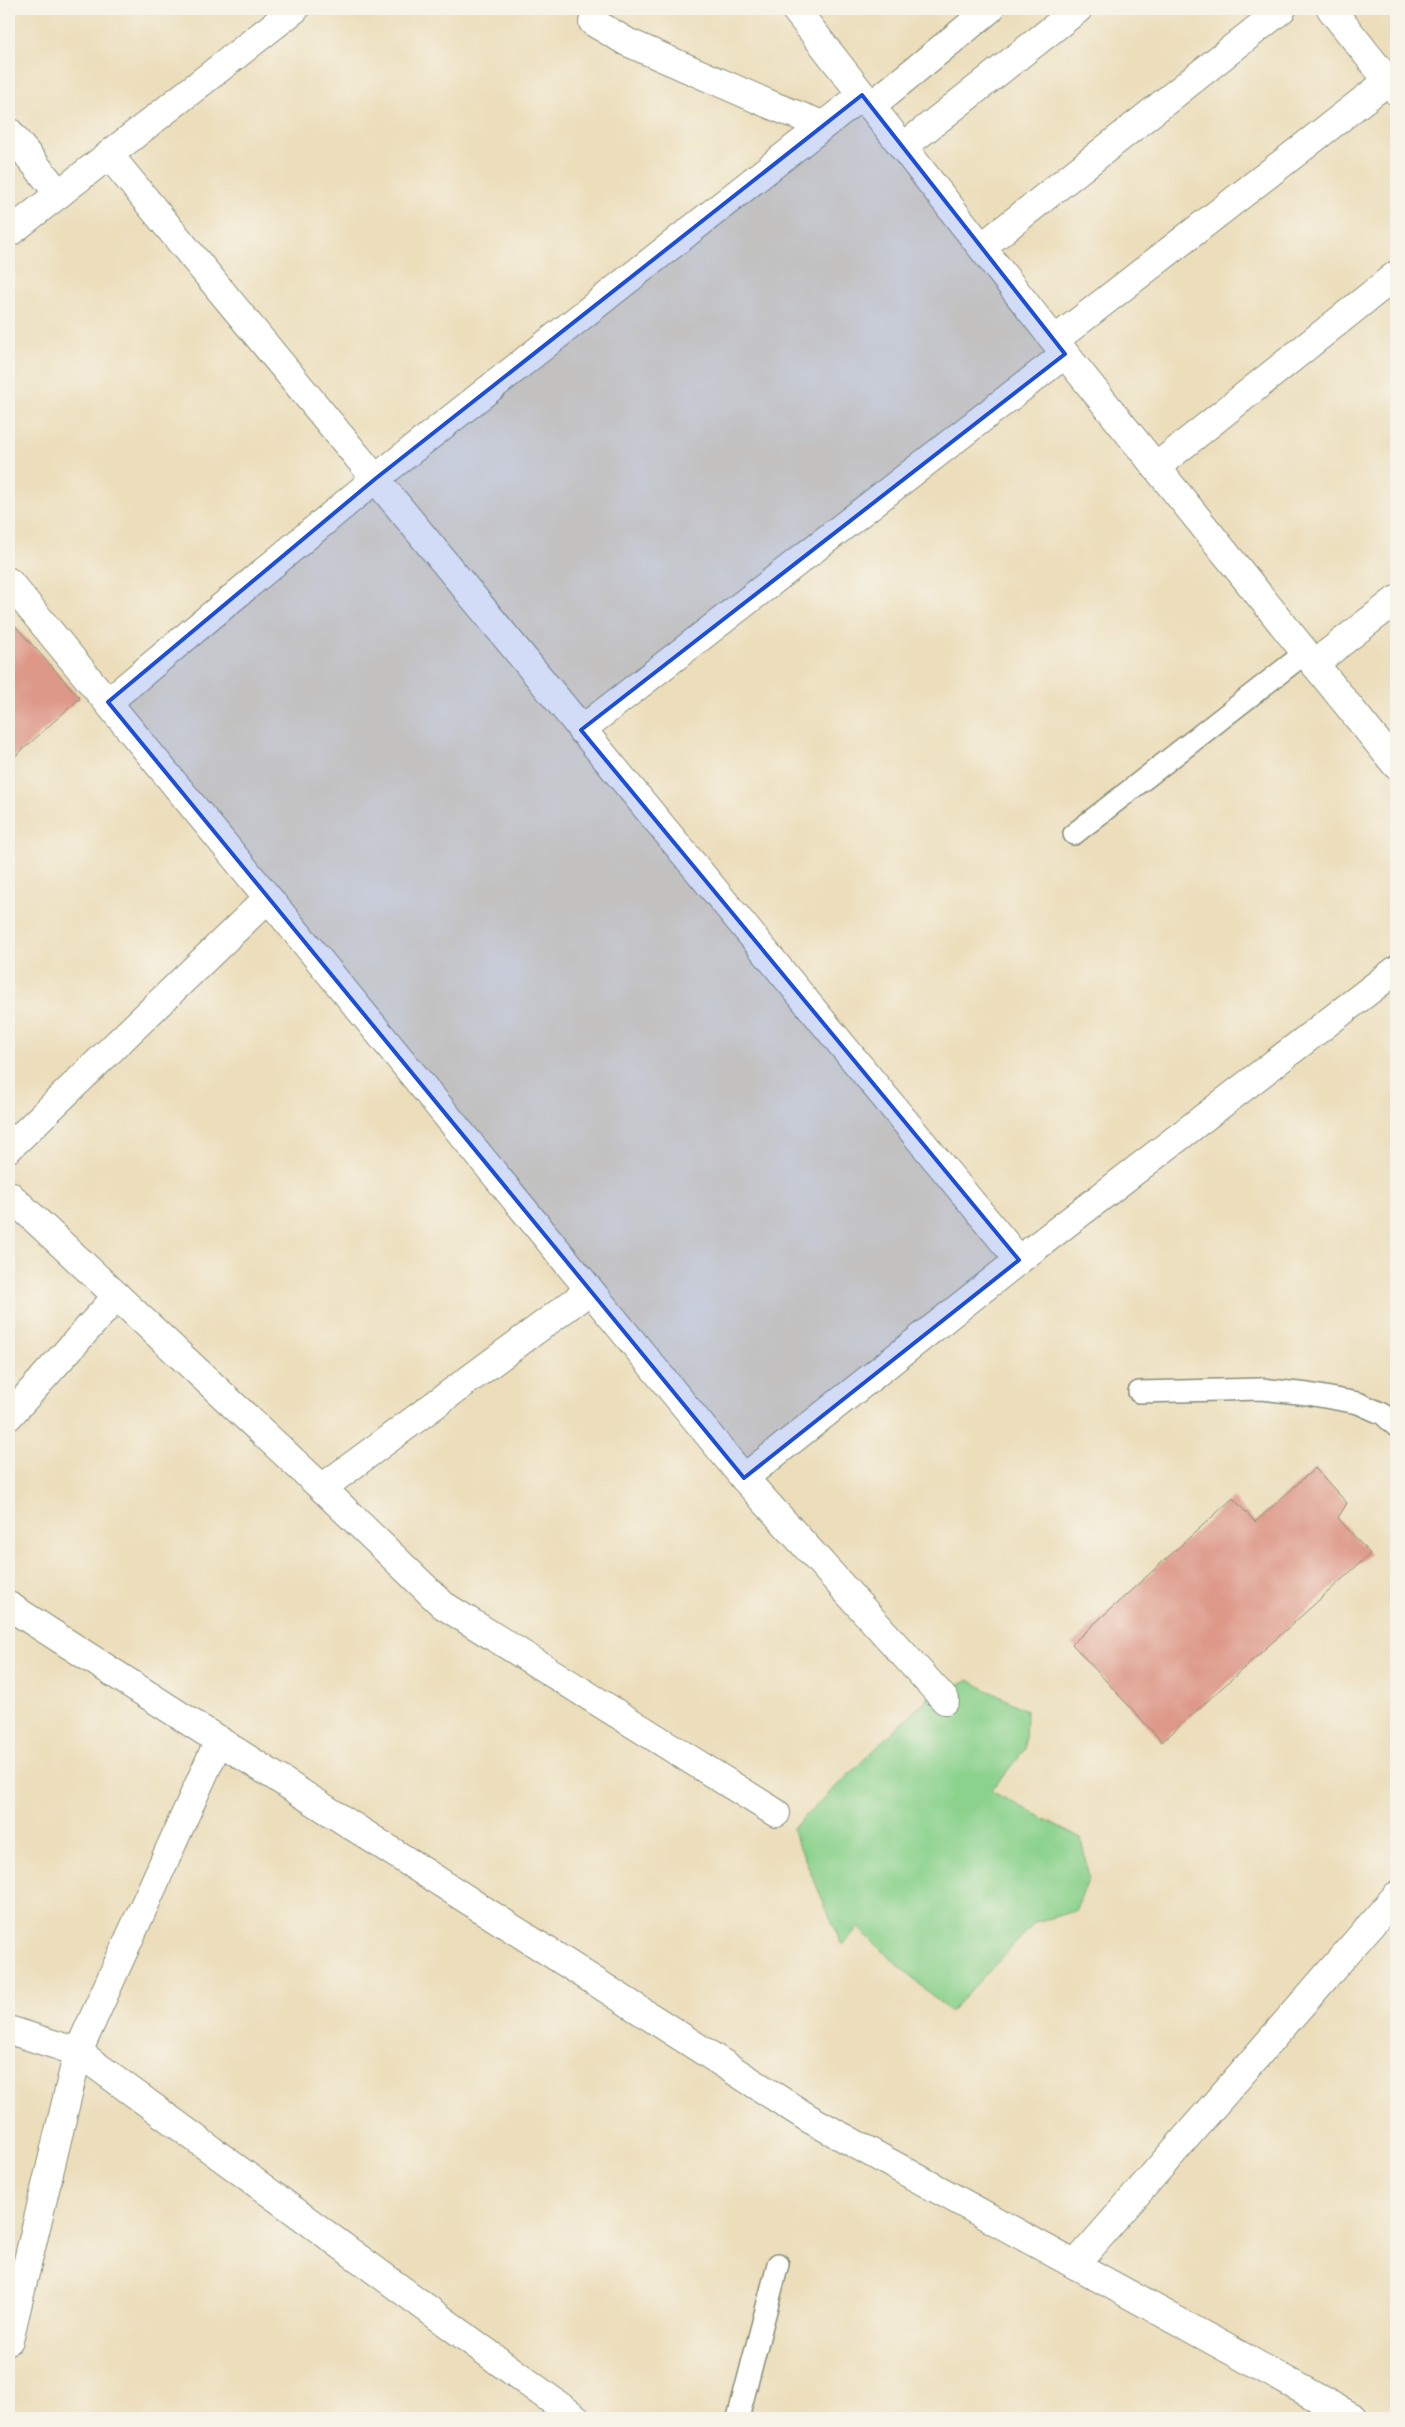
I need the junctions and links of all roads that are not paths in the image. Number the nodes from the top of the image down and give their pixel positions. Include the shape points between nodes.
1 (295, 9) edge
2 (795, 9) edge
3 (990, 9) edge
4 (1078, 9) edge
5 (1282, 9) edge
6 (1331, 9) edge
7 (594, 22) dead end
8 (1392, 86) edge
9 (867, 101) junction
10 (823, 125) junction
11 (9, 132) edge
12 (903, 147) junction
13 (109, 155) junction
14 (59, 194) junction
15 (9, 233) edge
16 (982, 247) junction
17 (1396, 275) edge
18 (1060, 347) junction
19 (1156, 467) junction
20 (375, 479) junction
21 (9, 582) edge
22 (1396, 600) edge
23 (1309, 658) junction
24 (108, 702) junction
25 (581, 730) junction
26 (1394, 756) edge
27 (1074, 834) dead end
28 (268, 898) junction
29 (1396, 970) edge
30 (9, 1148) edge
31 (9, 1195) edge
32 (1019, 1260) junction
33 (589, 1290) junction
34 (117, 1296) junction
35 (1139, 1392) dead end
36 (9, 1416) edge
37 (1396, 1426) edge
38 (744, 1478) junction
39 (322, 1488) junction
40 (9, 1606) edge
41 (944, 1700) dead end
42 (219, 1740) junction
43 (776, 1813) dead end
44 (1396, 1896) edge
45 (9, 2030) edge
46 (78, 2052) junction
47 (778, 2264) dead end
48 (1075, 2265) junction
49 (9, 2340) edge
50 (576, 2418) edge
51 (738, 2418) edge
52 (1354, 2418) edge

1 - 13 street
2 - 9 street
3 - 9 street
4 - 12 street
5 - 16 street
6 - 8 street
7 - 10 street via 628,42
8 - 18 street
9 - 10 street
9 - 12 street
10 - 20 street
11 - 14 street
12 - 16 street
13 - 14 street
13 - 20 street
14 - 15 street
16 - 18 street
17 - 19 street
18 - 19 street
18 - 25 street
19 - 23 street
20 - 24 street
20 - 25 street
21 - 24 street
22 - 23 street
23 - 26 street
23 - 27 lane
24 - 28 street
25 - 32 street
28 - 30 street
28 - 33 street
29 - 32 street
31 - 34 street
32 - 38 street
33 - 38 street
33 - 39 street
34 - 36 street
34 - 39 street
35 - 37 lane via 1261,1389 1308,1394 1358,1402 1383,1414
38 - 41 street
39 - 43 street via 443,1605
40 - 42 street
42 - 46 street
42 - 48 street via 808,2118
44 - 48 street
45 - 46 street
46 - 49 street
46 - 50 street
47 - 51 lane
48 - 52 street

